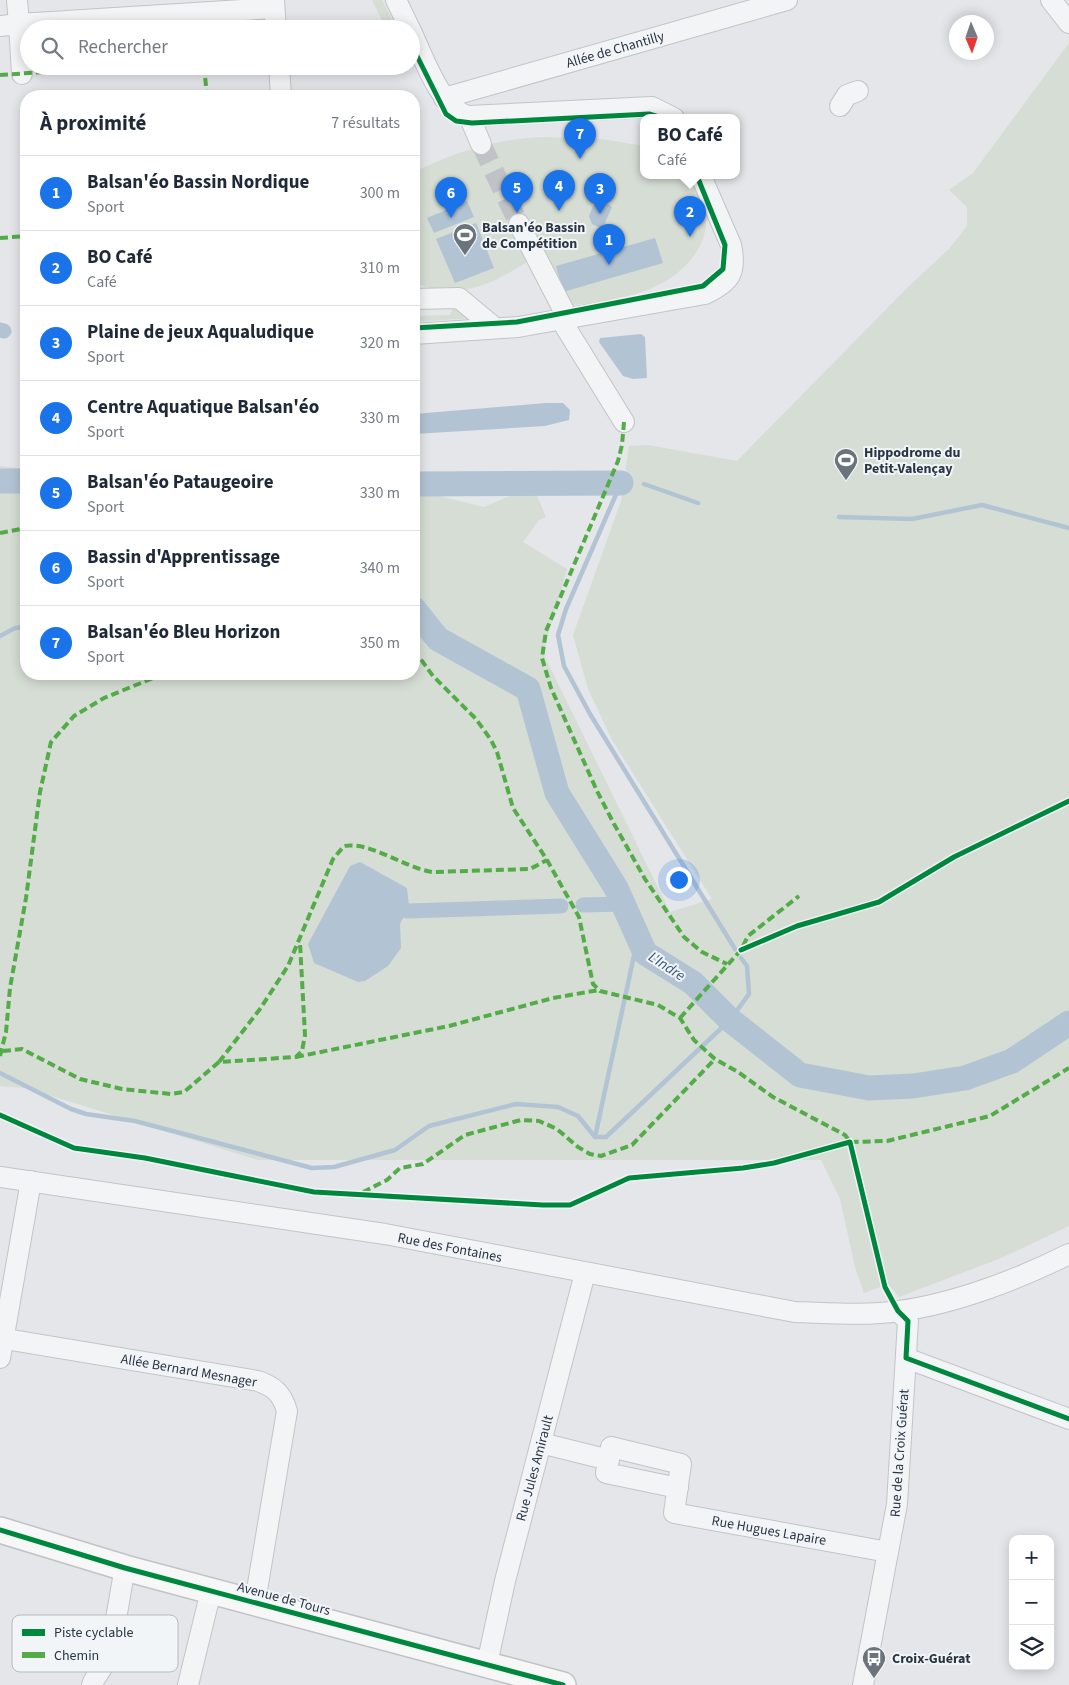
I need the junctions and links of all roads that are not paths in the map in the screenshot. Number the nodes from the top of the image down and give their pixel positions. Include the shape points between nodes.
1 (17, 0) edge
2 (396, 0) edge
3 (787, 0) edge
4 (1051, 0) edge
5 (274, 4) edge
6 (72, 20) edge
7 (275, 20) edge
8 (406, 20) edge
9 (1069, 22) edge
10 (9, 25) edge
11 (420, 49) edge
12 (20, 66) edge
13 (280, 75) edge
14 (281, 90) edge
15 (858, 91) dead end
16 (444, 98) junction
17 (840, 106) dead end
18 (666, 114) edge
19 (469, 116) junction
20 (481, 144) tunnel mouth
21 (703, 179) edge
22 (519, 224) tunnel mouth
23 (420, 299) edge
24 (573, 317) junction
25 (495, 328) junction
26 (420, 334) edge
27 (624, 422) dead end
28 (0, 1176) edge
29 (31, 1181) junction
30 (1069, 1254) edge
31 (586, 1273) junction
32 (898, 1311) junction
33 (1, 1345) edge
34 (906, 1358) junction
35 (1069, 1419) edge
36 (541, 1443) junction
37 (0, 1530) edge
38 (888, 1552) junction
39 (125, 1568) junction
40 (211, 1591) junction
41 (256, 1602) junction
42 (115, 1615) edge
43 (487, 1664) junction
44 (101, 1672) edge
45 (92, 1685) edge
46 (188, 1685) edge
47 (563, 1685) edge
48 (863, 1685) edge

1 - 10 street
2 - 8 street
3 - 16 street, Allée de Chantilly
4 - 9 street
5 - 6 street
5 - 7 street
10 - 12 street
11 - 16 street
13 - 14 street
15 - 17 street via 847,95
16 - 19 street via 458,113
18 - 19 street via 652,107
19 - 20 street
21 - 24 street via 731,245 733,271 718,287 705,294
22 - 24 street
23 - 25 street via 459,298
24 - 25 street
24 - 27 street via 566,328
25 - 26 street
28 - 29 street, Rue des Fontaines
29 - 31 street, Rue des Fontaines via 385,1234
29 - 33 street
30 - 32 street, Rue des Fontaines via 1030,1274 935,1304
31 - 32 street, Rue des Fontaines via 795,1312
31 - 36 street, Rue Jules Amirault
32 - 34 street, Rue de la Croix Guérat via 908,1321
33 - 41 street, Allée Bernard Mesnager via 258,1381 273,1386 284,1400 287,1412
34 - 35 street
34 - 38 street, Rue de la Croix Guérat via 897,1504
36 - 38 street, Rue Hugues Lapaire via 609,1460 606,1473 678,1488 674,1512
36 - 43 street, Rue Jules Amirault
37 - 39 main road, Avenue de Tours
38 - 48 street, Rue de la Croix Guérat
39 - 40 main road, Avenue de Tours
39 - 42 street
40 - 41 main road, Avenue de Tours
40 - 46 street
41 - 43 main road, Avenue de Tours
43 - 47 main road, Avenue de Tours
44 - 45 street via 92,1680

